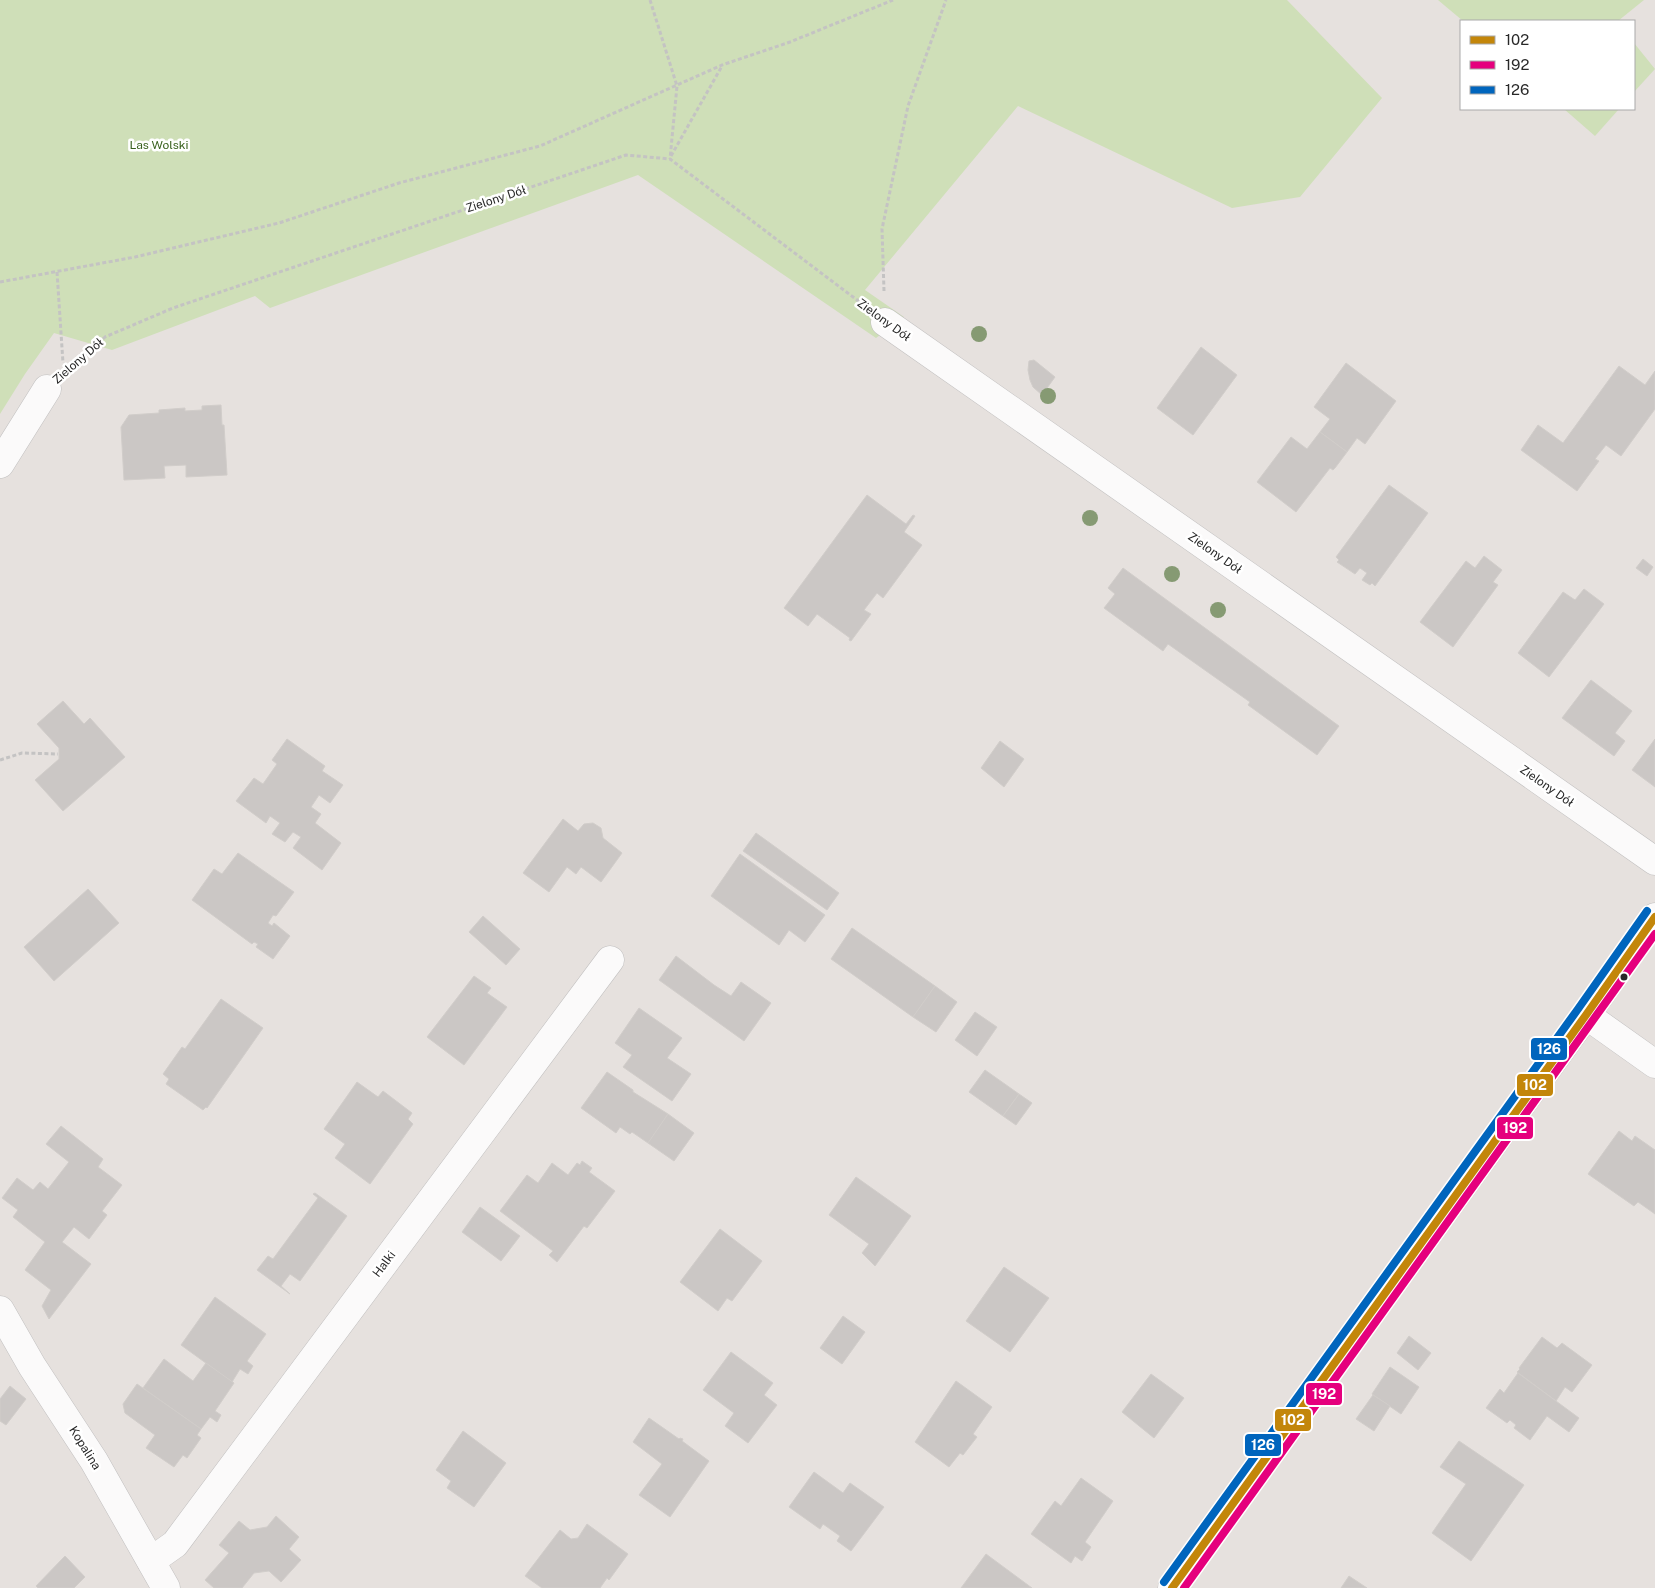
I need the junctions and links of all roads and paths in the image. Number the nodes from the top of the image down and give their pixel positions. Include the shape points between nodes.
1 (650, 0) edge
2 (893, 0) edge
3 (946, 0) edge
4 (722, 65) junction
5 (676, 86) junction
6 (670, 159) junction
7 (57, 272) junction
8 (0, 282) edge
9 (886, 322) junction
10 (55, 381) junction
11 (0, 464) edge
12 (58, 754) dead end
13 (0, 760) edge
14 (1655, 861) edge
15 (1655, 917) edge
16 (610, 960) dead end
17 (1586, 1016) junction
18 (1655, 1064) edge
19 (0, 1310) edge
20 (151, 1561) junction
21 (166, 1588) edge
22 (1172, 1588) edge

1 - 5 path
2 - 4 path via 790,42
3 - 9 path via 908,106 882,229
4 - 5 path
4 - 6 path
5 - 6 path
5 - 7 path via 540,146 399,183 279,223
6 - 9 path, Zielony Dół
6 - 10 path, Zielony Dół via 626,155 173,308 105,337
7 - 8 path
7 - 10 path
9 - 14 street, Zielony Dół
10 - 11 street
12 - 13 path via 22,753
15 - 17 street
16 - 20 street, Halki via 175,1544
17 - 18 street
17 - 22 street
19 - 20 street, Kopalina via 94,1461
20 - 21 street, Kopalina

